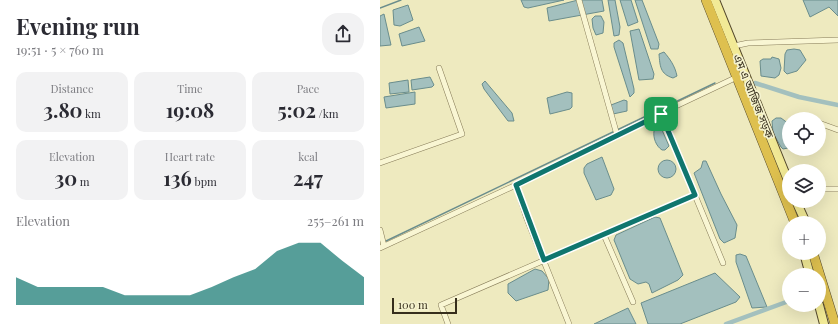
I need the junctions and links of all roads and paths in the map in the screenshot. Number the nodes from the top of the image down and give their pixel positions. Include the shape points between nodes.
1 (579, 0) edge
2 (705, 0) edge
3 (711, 0) edge
4 (715, 0) edge
5 (838, 40) edge
6 (734, 46) junction
7 (439, 68) dead end
8 (735, 78) junction
9 (661, 114) junction
10 (826, 125) edge
11 (838, 130) edge
12 (617, 135) junction
13 (380, 163) edge
14 (782, 166) edge
15 (782, 175) edge
16 (516, 185) junction
17 (826, 189) edge
18 (838, 189) edge
19 (695, 195) junction
20 (789, 216) edge
21 (792, 216) edge
22 (380, 230) edge
23 (604, 235) junction
24 (382, 247) edge
25 (544, 260) junction
26 (815, 260) edge
27 (819, 260) edge
28 (722, 262) dead end
29 (633, 302) dead end
30 (820, 312) edge
31 (825, 312) edge
32 (838, 323) edge
33 (448, 324) edge
34 (569, 324) edge
35 (824, 324) edge
36 (829, 324) edge
37 (834, 324) edge

1 - 12 street
2 - 8 main road, এম এ আজিজ সড়ক
2 - 21 highway
3 - 15 highway
4 - 6 main road
5 - 6 street via 748,43
6 - 14 main road
7 - 13 street via 462,134
8 - 9 street
8 - 20 main road, এম এ আজিজ সড়ক
9 - 12 street
9 - 19 street
10 - 11 street
12 - 16 street
16 - 24 street
16 - 25 street
17 - 18 street
19 - 23 street
19 - 28 street
22 - 24 street
23 - 25 street
23 - 29 street
25 - 33 street via 442,305
25 - 34 street
26 - 37 highway
27 - 32 main road
30 - 35 main road
31 - 36 highway

